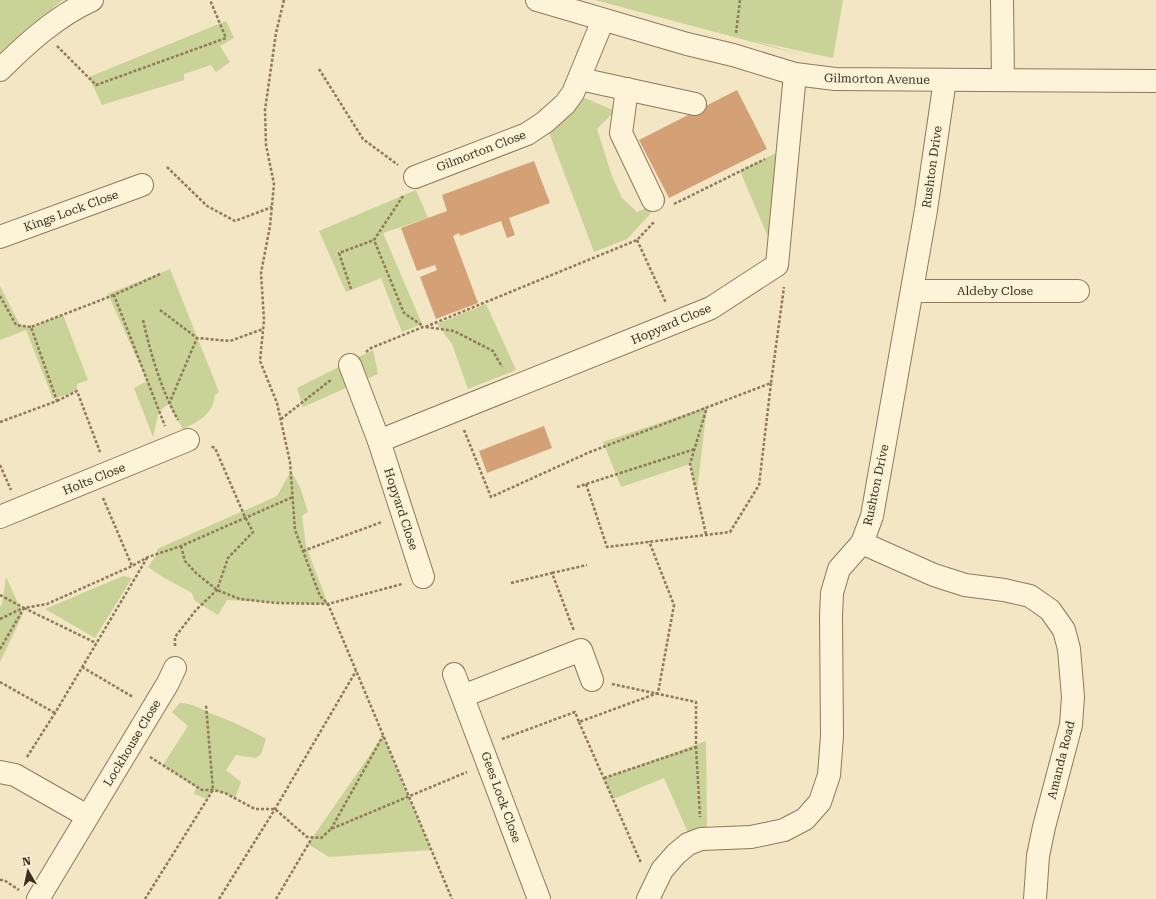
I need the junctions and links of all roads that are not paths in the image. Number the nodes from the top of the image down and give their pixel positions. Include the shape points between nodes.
1 (92, 0) edge
2 (537, 0) edge
3 (1002, 0) edge
4 (603, 20) junction
5 (0, 70) edge
6 (795, 74) junction
7 (580, 79) junction
8 (945, 80) junction
9 (1003, 80) junction
10 (1156, 81) edge
11 (627, 89) junction
12 (695, 104) dead end
13 (415, 177) road end
14 (142, 185) dead end
15 (661, 208) road end
16 (0, 237) edge
17 (912, 291) junction
18 (1078, 291) dead end
19 (350, 365) road end
20 (380, 441) junction
21 (180, 443) road end
22 (0, 517) edge
23 (862, 543) junction
24 (423, 577) road end
25 (175, 668) road end
26 (454, 674) dead end
27 (592, 680) road end
28 (463, 696) junction
29 (8, 774) edge
30 (87, 816) junction
31 (650, 894) edge
32 (38, 899) edge
33 (539, 899) edge
34 (1035, 899) edge

1 - 5 street via 75,8 42,31
2 - 4 street, Gilmorton Avenue
3 - 9 street
4 - 6 street, Gilmorton Avenue
4 - 7 street, Gilmorton Close
6 - 8 street, Gilmorton Avenue via 835,80
6 - 20 street, Hopyard Close via 777,266 711,308
7 - 11 street
7 - 13 street, Gilmorton Close via 565,104 527,134
8 - 9 street, Gilmorton Avenue
8 - 17 street, Rushton Drive
9 - 10 street, Gilmorton Avenue
11 - 12 street
11 - 15 street via 622,132
14 - 16 street, Kings Lock Close
17 - 18 street, Aldeby Close
17 - 23 street, Rushton Drive via 872,516
19 - 20 street, Hopyard Close
20 - 24 street, Hopyard Close
21 - 22 street, Holts Close
23 - 31 street, Rushton Drive via 840,569 832,592 832,736 829,775 820,802 805,819 784,830 751,837 701,839 688,844 662,870
23 - 34 street, Amanda Road via 934,575 959,583 1030,596 1050,610 1064,630 1069,649 1072,683 1071,725 1038,856
25 - 30 street, Lockhouse Close
26 - 28 street, Gees Lock Close
27 - 28 street via 581,650
28 - 33 street, Gees Lock Close
29 - 30 street
30 - 32 street, Lockhouse Close

